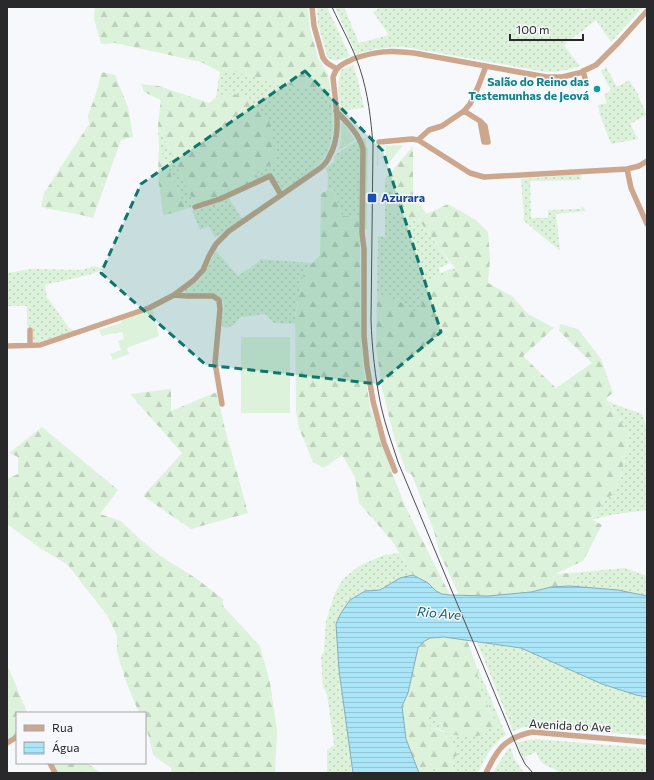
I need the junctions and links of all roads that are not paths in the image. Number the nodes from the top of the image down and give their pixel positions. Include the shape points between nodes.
1 (312, 7) edge
2 (647, 11) edge
3 (486, 66) junction
4 (337, 69) junction
5 (583, 71) junction
6 (586, 82) dead end
7 (336, 111) junction
8 (464, 111) junction
9 (480, 121) dead end
10 (418, 140) junction
11 (379, 142) dead end
12 (647, 161) edge
13 (627, 169) junction
14 (281, 195) junction
15 (195, 207) dead end
16 (647, 224) edge
17 (174, 295) junction
18 (30, 330) dead end
19 (30, 345) junction
20 (7, 346) edge
21 (222, 404) dead end
22 (395, 471) dead end
23 (16, 738) edge
24 (647, 742) edge
25 (7, 743) edge
26 (50, 764) edge
27 (55, 773) edge
28 (486, 773) edge

1 - 4 street via 314,26 323,58 326,63
2 - 5 street via 596,65
3 - 4 street via 414,52 381,51 364,55
3 - 5 street via 562,78
3 - 8 street via 470,104
4 - 7 street via 334,77
5 - 6 street
7 - 14 street via 336,144 329,158 319,169
7 - 22 street via 347,122 362,144 363,150 364,336 375,408 384,443
8 - 9 street
8 - 10 street via 442,126 429,130
10 - 11 street
10 - 13 street via 470,173 484,177
12 - 13 street via 640,166
13 - 16 street via 631,188
14 - 15 street via 270,176 220,199
14 - 17 street via 225,235 216,244 203,270
17 - 19 street via 149,308 40,345
17 - 21 street via 213,296 219,300 215,363
18 - 19 street
19 - 20 street
23 - 25 street
24 - 28 street, Avenida do Ave via 532,732 506,742
26 - 27 street

